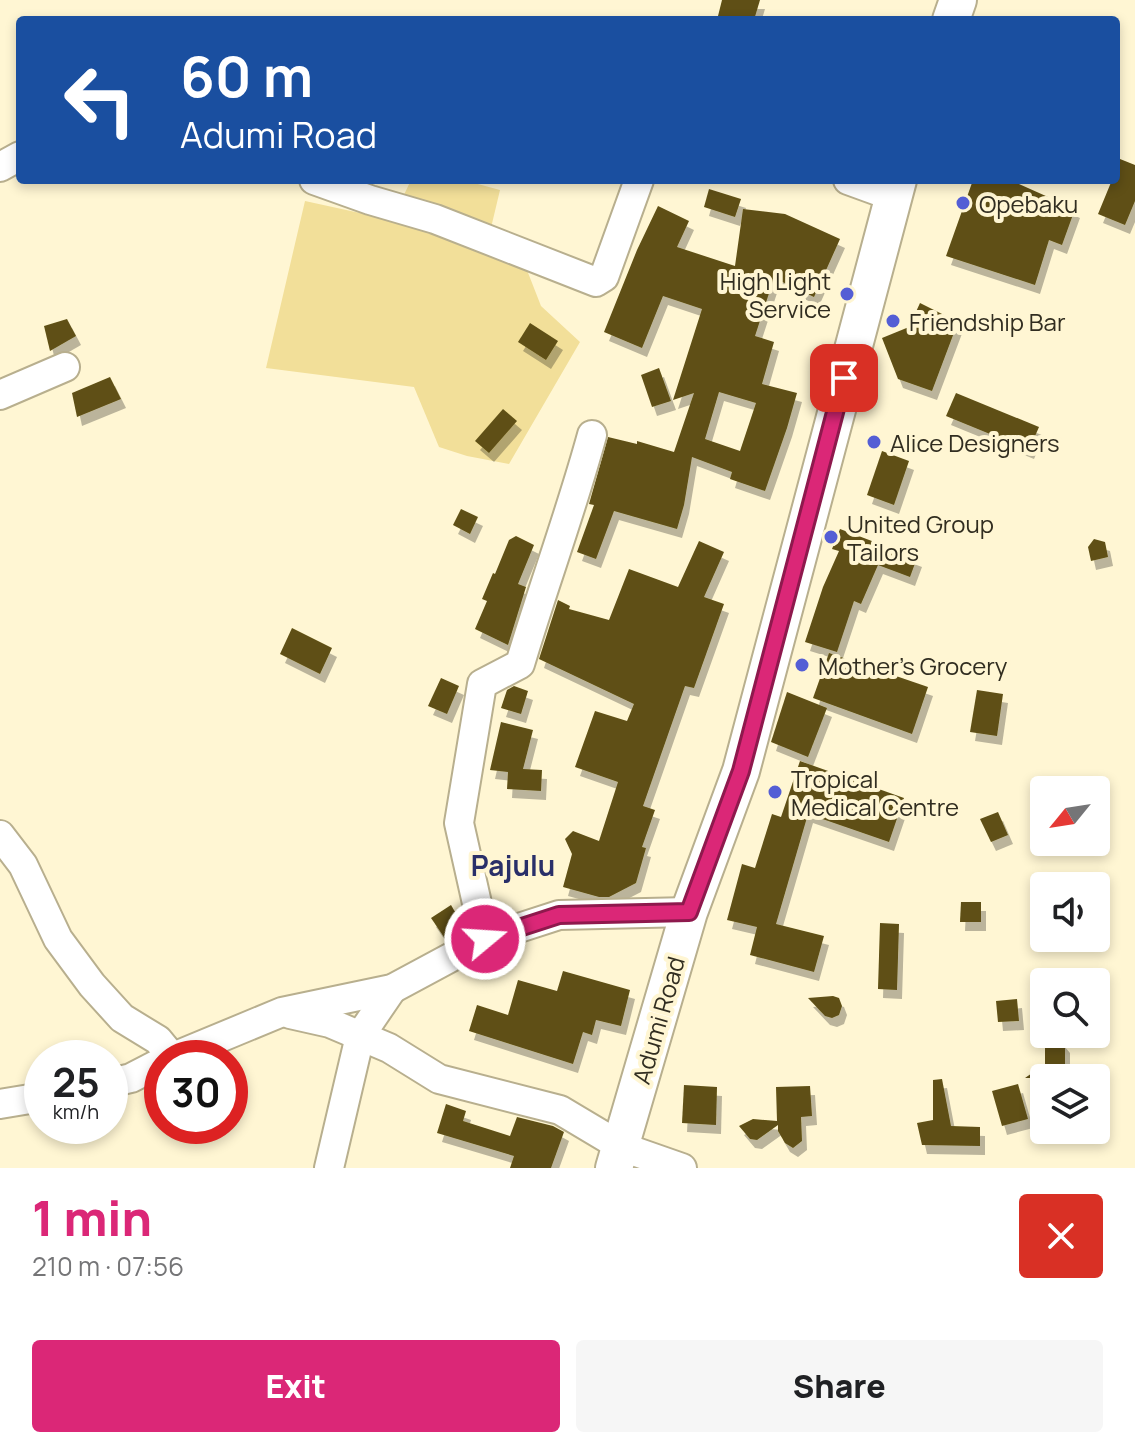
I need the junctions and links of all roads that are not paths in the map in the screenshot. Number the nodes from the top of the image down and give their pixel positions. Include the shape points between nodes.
1 (325, 184) edge
2 (638, 184) edge
3 (872, 184) edge
4 (895, 188) edge
5 (65, 367) dead end
6 (0, 395) edge
7 (592, 435) dead end
8 (0, 835) edge
9 (689, 912) junction
10 (485, 939) junction
11 (392, 989) junction
12 (282, 1012) junction
13 (360, 1036) junction
14 (158, 1040) edge
15 (214, 1040) edge
16 (24, 1100) edge
17 (0, 1104) edge
18 (618, 1158) edge
19 (329, 1168) edge
20 (682, 1168) edge

1 - 2 street via 435,219 596,282 604,277
3 - 4 street
4 - 9 main road, Adumi Road via 741,771
5 - 6 street
7 - 10 street via 520,664 482,684 459,823
8 - 14 street via 23,865 58,939 92,985 122,1018
9 - 10 street via 559,915
9 - 18 main road, Adumi Road
10 - 11 street
11 - 12 street
11 - 13 street
12 - 13 street
12 - 15 street
13 - 18 street via 439,1079 560,1110
13 - 19 street
16 - 17 street
18 - 20 street

